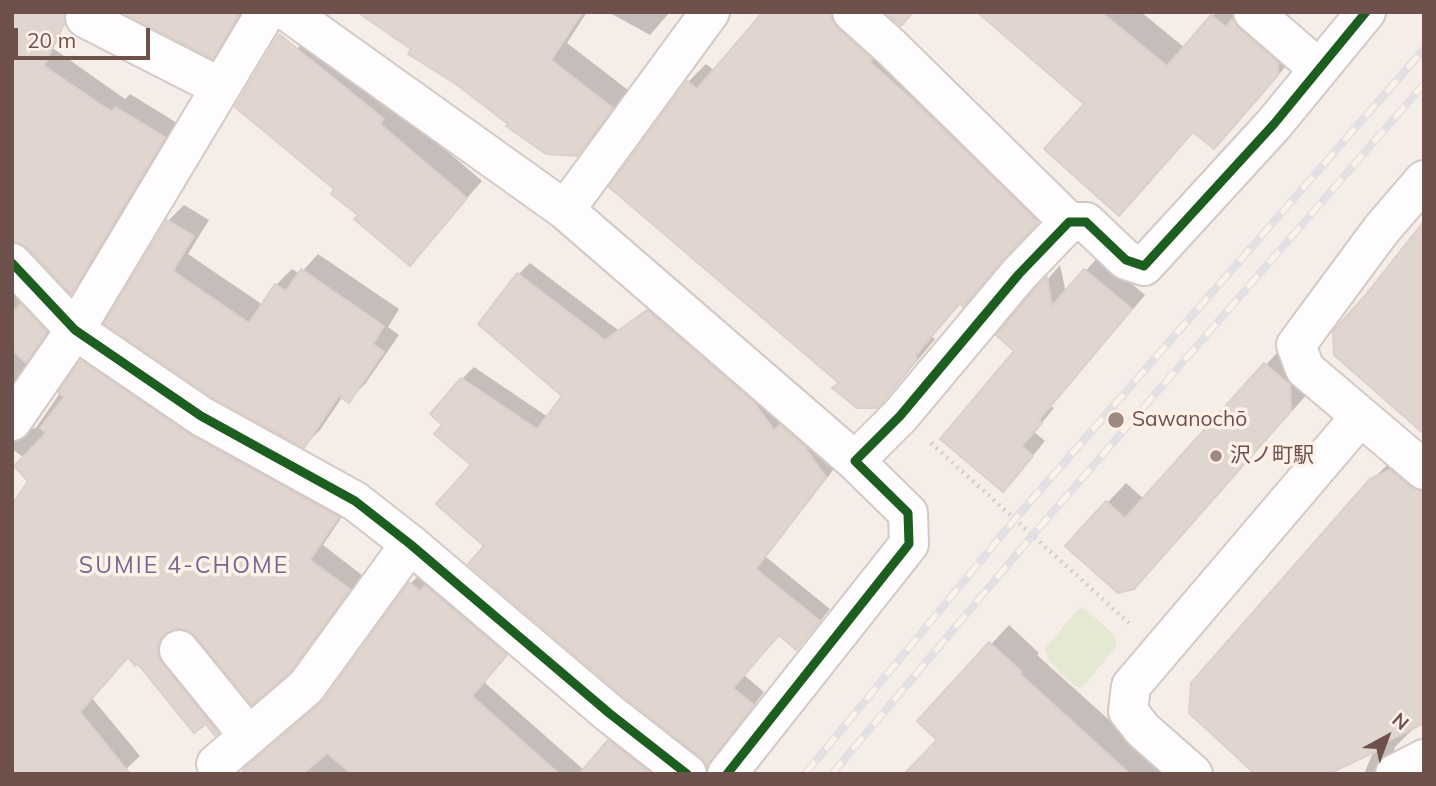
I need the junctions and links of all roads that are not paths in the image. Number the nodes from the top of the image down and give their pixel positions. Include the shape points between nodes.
1 (265, 12) edge
2 (288, 12) edge
3 (710, 12) edge
4 (852, 12) edge
5 (1253, 12) edge
6 (1366, 12) edge
7 (85, 18) dead end
8 (1319, 69) junction
9 (220, 87) junction
10 (1424, 180) edge
11 (565, 210) junction
12 (1069, 222) junction
13 (12, 263) edge
14 (75, 330) junction
15 (1360, 417) junction
16 (12, 421) edge
17 (855, 461) junction
18 (1424, 471) edge
19 (411, 544) junction
20 (179, 650) dead end
21 (249, 736) junction
22 (1424, 758) edge
23 (216, 764) dead end
24 (687, 774) edge
25 (727, 774) edge
26 (1193, 774) edge
27 (1395, 774) edge

1 - 9 street
2 - 11 street
3 - 11 street
4 - 12 street
5 - 8 street
6 - 8 street
7 - 9 street
8 - 12 street via 1144,265 1126,260 1086,222
9 - 14 street
10 - 15 street via 1296,345 1305,369
11 - 17 street
12 - 17 street via 1019,274 900,416
13 - 14 street
14 - 16 street
14 - 19 street via 201,416 355,501
15 - 18 street
15 - 26 street via 1131,687 1128,711
17 - 25 street via 908,513 909,544
19 - 21 street via 306,687
19 - 24 street
20 - 21 street
21 - 23 street
22 - 27 street

